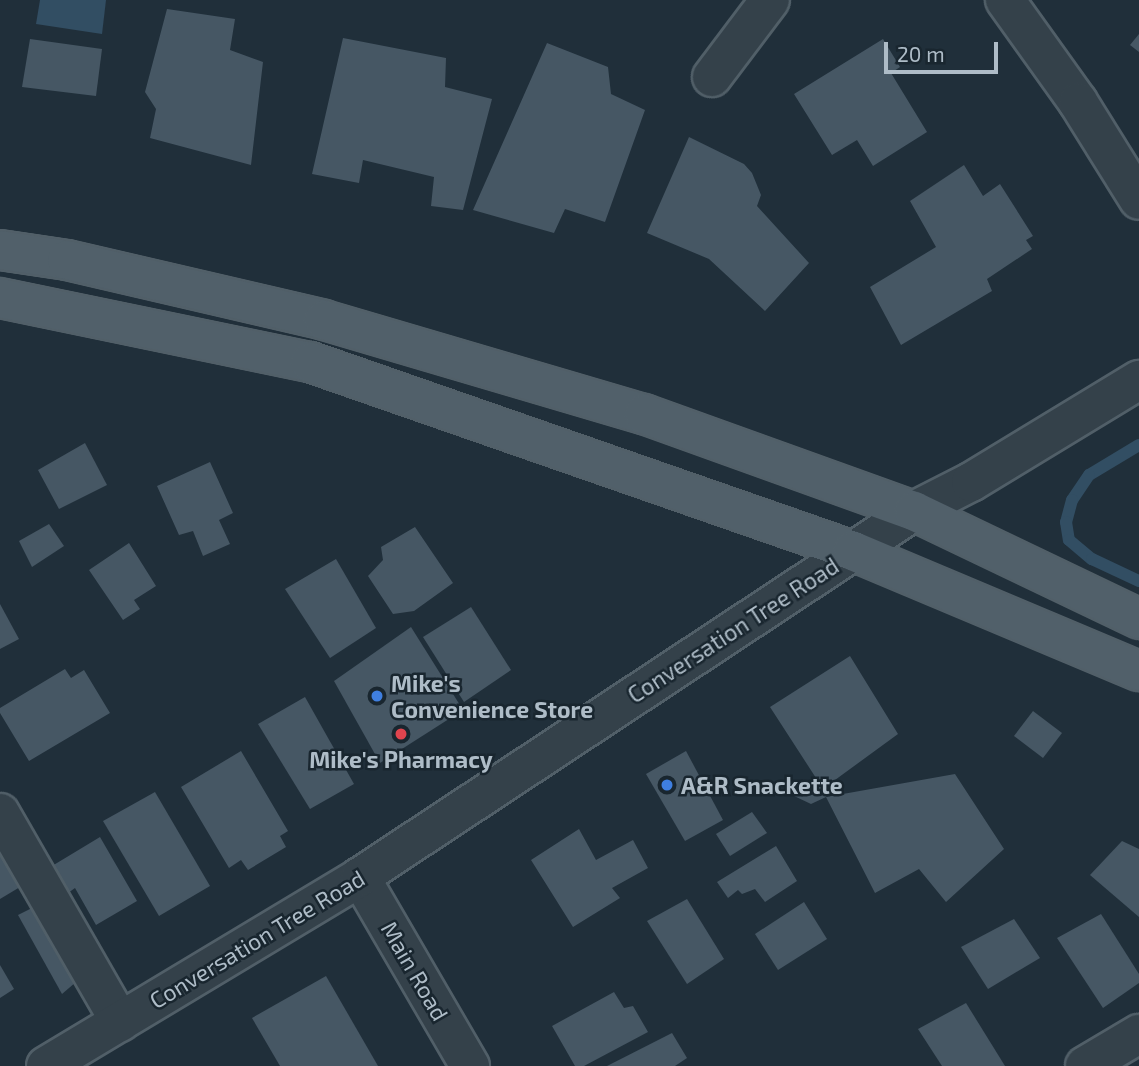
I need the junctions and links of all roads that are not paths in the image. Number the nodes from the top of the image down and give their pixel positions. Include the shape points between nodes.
1 (770, 0) edge
2 (1015, 4) edge
3 (712, 77) dead end
4 (1139, 200) edge
5 (0, 250) edge
6 (0, 299) edge
7 (1139, 380) edge
8 (914, 511) junction
9 (853, 551) junction
10 (1139, 620) edge
11 (1139, 671) edge
12 (0, 813) edge
13 (360, 877) junction
14 (120, 1022) junction
15 (1139, 1034) edge
16 (47, 1066) edge
17 (470, 1066) edge
18 (1086, 1066) edge

1 - 3 street
2 - 4 street
5 - 8 main road via 67,260 338,324 644,414
6 - 9 main road via 310,362
7 - 8 street, Conversation Tree Road via 971,482
8 - 9 street, Conversation Tree Road
8 - 10 main road
9 - 11 main road
9 - 13 street, Conversation Tree Road
12 - 14 street
13 - 14 street, Conversation Tree Road
13 - 17 street, Main Road
14 - 16 street, Conversation Tree Road
15 - 18 street

